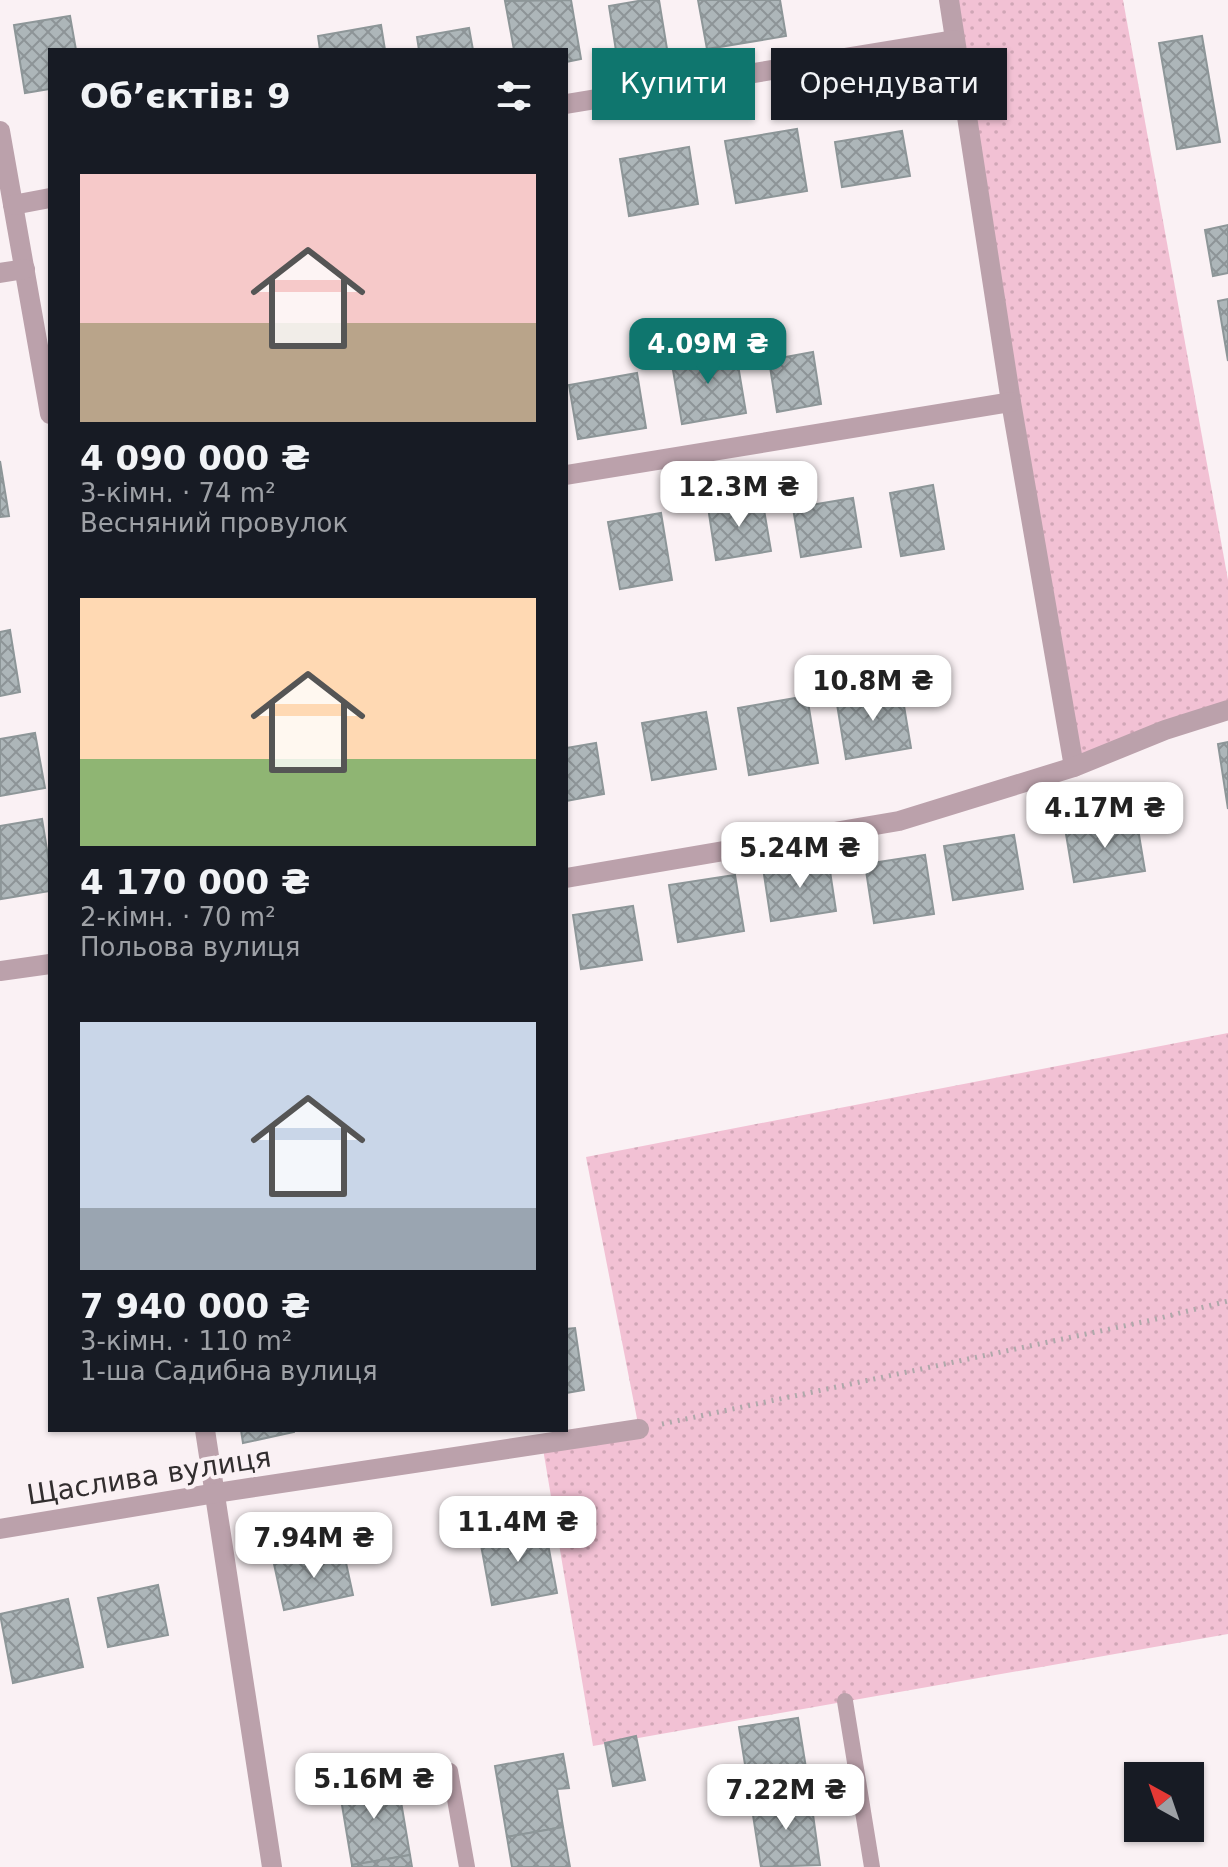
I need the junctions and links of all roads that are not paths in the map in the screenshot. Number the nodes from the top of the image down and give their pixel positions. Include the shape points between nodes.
1 (949, 0) edge
2 (954, 40) junction
3 (568, 104) edge
4 (0, 131) edge
5 (48, 198) edge
6 (13, 205) junction
7 (25, 269) junction
8 (0, 273) edge
9 (48, 402) edge
10 (1011, 402) junction
11 (568, 475) edge
12 (1228, 710) edge
13 (1074, 767) junction
14 (568, 878) edge
15 (48, 964) edge
16 (0, 971) edge
17 (639, 1429) road end
18 (205, 1432) edge
19 (216, 1493) junction
20 (0, 1529) edge
21 (845, 1701) dead end
22 (450, 1771) dead end
23 (272, 1867) edge
24 (467, 1867) edge
25 (872, 1867) edge

1 - 2 street
2 - 3 street
2 - 10 street
4 - 6 street
5 - 6 street
6 - 7 street
7 - 8 street
7 - 9 street
10 - 11 street
10 - 13 street
12 - 13 street
13 - 14 street via 899,821
15 - 16 street
17 - 19 street, Щаслива вулиця
18 - 19 street
19 - 20 street, Щаслива вулиця
19 - 23 street
21 - 25 lane
22 - 24 lane

